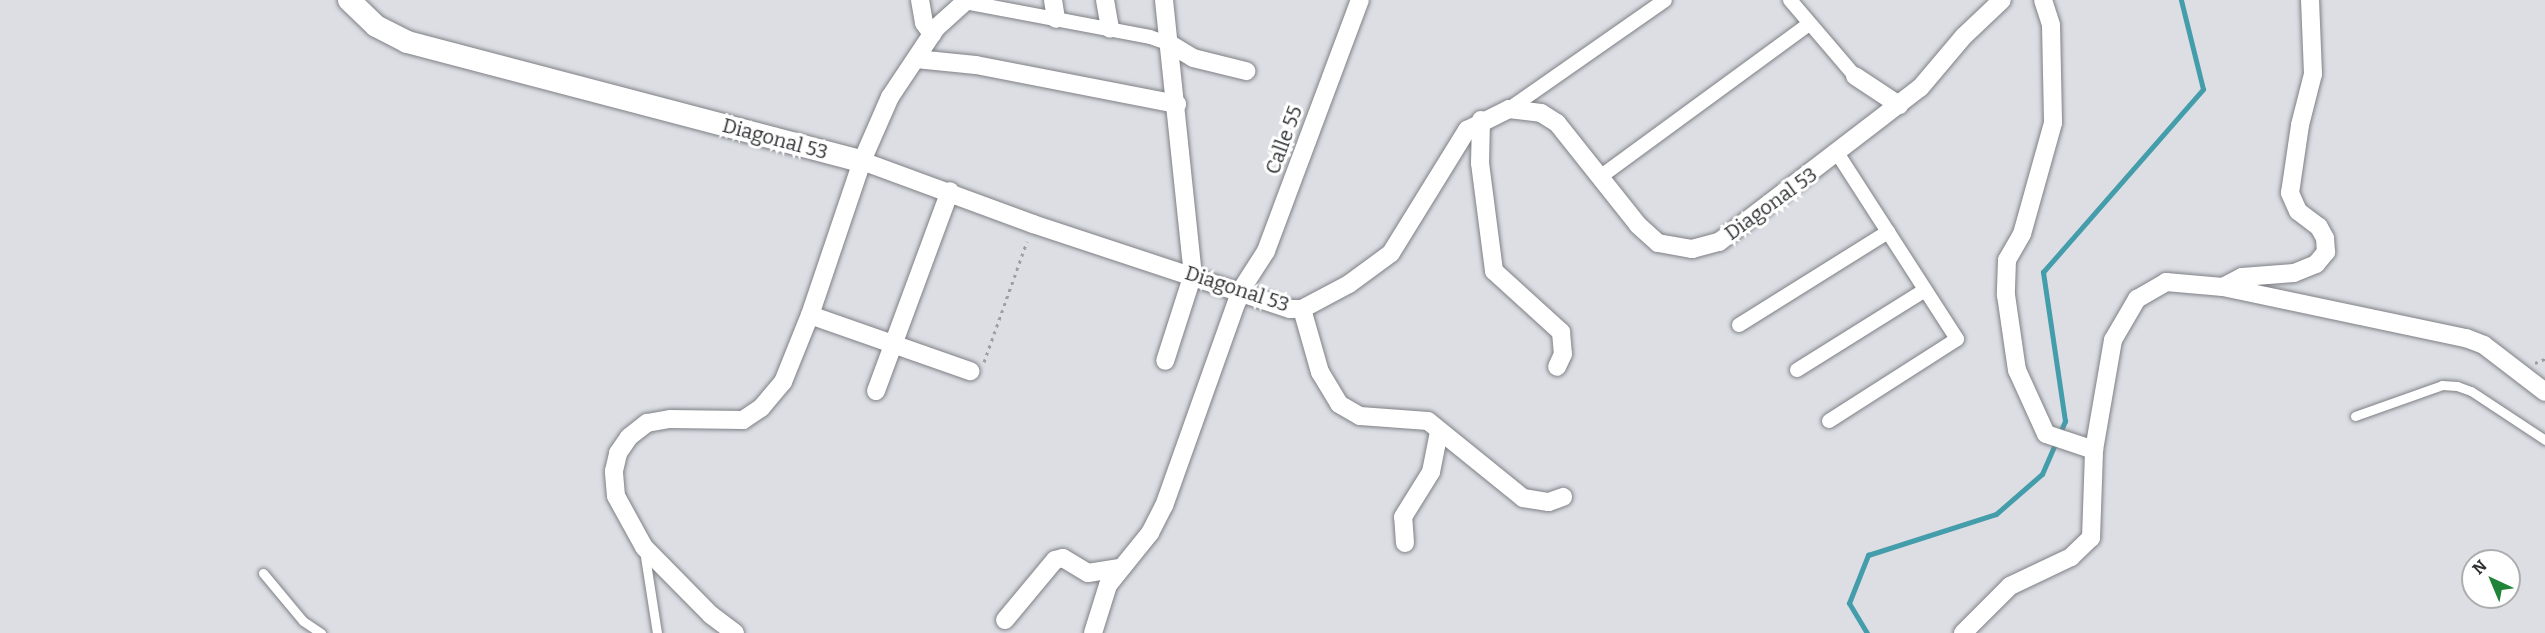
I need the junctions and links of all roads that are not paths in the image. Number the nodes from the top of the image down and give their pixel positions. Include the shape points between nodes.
1 (349, 0) edge
2 (920, 0) edge
3 (1053, 0) edge
4 (1105, 0) edge
5 (1164, 0) edge
6 (1360, 0) edge
7 (1665, 0) edge
8 (1790, 0) edge
9 (2002, 0) edge
10 (2043, 0) edge
11 (2310, 0) edge
12 (966, 1) edge
13 (1056, 20) junction
14 (1808, 25) junction
15 (1110, 29) junction
16 (932, 34) junction
17 (1170, 44) junction
18 (916, 59) junction
19 (1246, 71) dead end
20 (1855, 76) joint
21 (1177, 104) junction
22 (1899, 105) junction
23 (1509, 109) junction
24 (1481, 120) junction
25 (1838, 154) junction
26 (862, 161) junction
27 (1600, 177) junction
28 (950, 191) junction
29 (1888, 232) junction
30 (1193, 274) junction
31 (2223, 287) junction
32 (1241, 290) junction
33 (1925, 290) junction
34 (1302, 309) junction
35 (810, 315) junction
36 (1739, 325) dead end
37 (893, 346) junction
38 (1165, 362) dead end
39 (1557, 367) dead end
40 (1797, 370) dead end
41 (970, 371) road end
42 (876, 391) dead end
43 (2545, 392) edge
44 (2355, 416) dead end
45 (1829, 421) dead end
46 (1439, 432) junction
47 (2545, 440) edge
48 (2094, 450) junction
49 (1563, 497) dead end
50 (1405, 543) dead end
51 (644, 547) junction
52 (1120, 568) junction
53 (263, 573) dead end
54 (1005, 620) dead end
55 (321, 633) edge
56 (657, 633) edge
57 (735, 633) edge
58 (1093, 633) edge
59 (1963, 633) edge

1 - 26 street, Diagonal 53 via 376,26 407,42
2 - 16 street via 924,23
3 - 13 street
4 - 15 street
5 - 17 street
6 - 32 street, Calle 55 via 1266,252
7 - 23 street
8 - 14 street
9 - 22 street, Diagonal 53 via 1964,36 1920,88
10 - 48 street via 2051,25 2053,123 2022,234 2007,260 2006,295 2017,370 2046,434
11 - 31 street via 2313,74 2300,125 2290,193 2298,211 2319,227 2326,252 2316,264 2294,273 2242,278
12 - 13 street
12 - 16 street
13 - 15 street
14 - 20 street
14 - 27 street
15 - 17 street
16 - 18 street
17 - 19 street via 1192,58
17 - 21 street
18 - 21 street via 976,65
18 - 26 street via 890,97
20 - 22 street
21 - 30 street
22 - 25 street, Diagonal 53
23 - 24 street, Diagonal 53
23 - 27 street, Diagonal 53 via 1540,113 1557,123
24 - 34 street, Diagonal 53 via 1467,130 1391,253 1349,284
24 - 39 street via 1480,163 1494,271 1561,332 1563,354
25 - 27 street, Diagonal 53 via 1719,242 1692,249 1658,243 1638,225
25 - 29 street
26 - 28 street, Diagonal 53
26 - 35 street
28 - 30 street, Diagonal 53 via 1033,224
28 - 37 street
29 - 33 street
29 - 36 street
30 - 32 street, Diagonal 53
30 - 38 street
31 - 43 street via 2466,338 2484,345
31 - 48 street via 2166,282 2137,299 2113,340
32 - 34 street, Diagonal 53 via 1290,309
32 - 52 street, Calle 55 via 1164,506 1150,533
33 - 40 street
33 - 45 street via 1957,339
34 - 46 street via 1320,372 1339,404 1360,416 1428,421
35 - 37 street
35 - 51 street via 783,382 761,408 744,420 670,419 647,423 629,436 618,453 614,471 616,496
37 - 41 street
37 - 42 street
44 - 47 lane via 2442,385 2457,386 2471,391
46 - 49 street via 1523,498 1549,502
46 - 50 street via 1431,472 1403,517
48 - 59 street via 2091,538 2071,557 2010,586
51 - 56 lane
51 - 57 street via 711,615
52 - 54 street via 1088,573 1063,558 1055,560
52 - 58 street, Calle 55 via 1108,585
53 - 55 lane via 303,621

